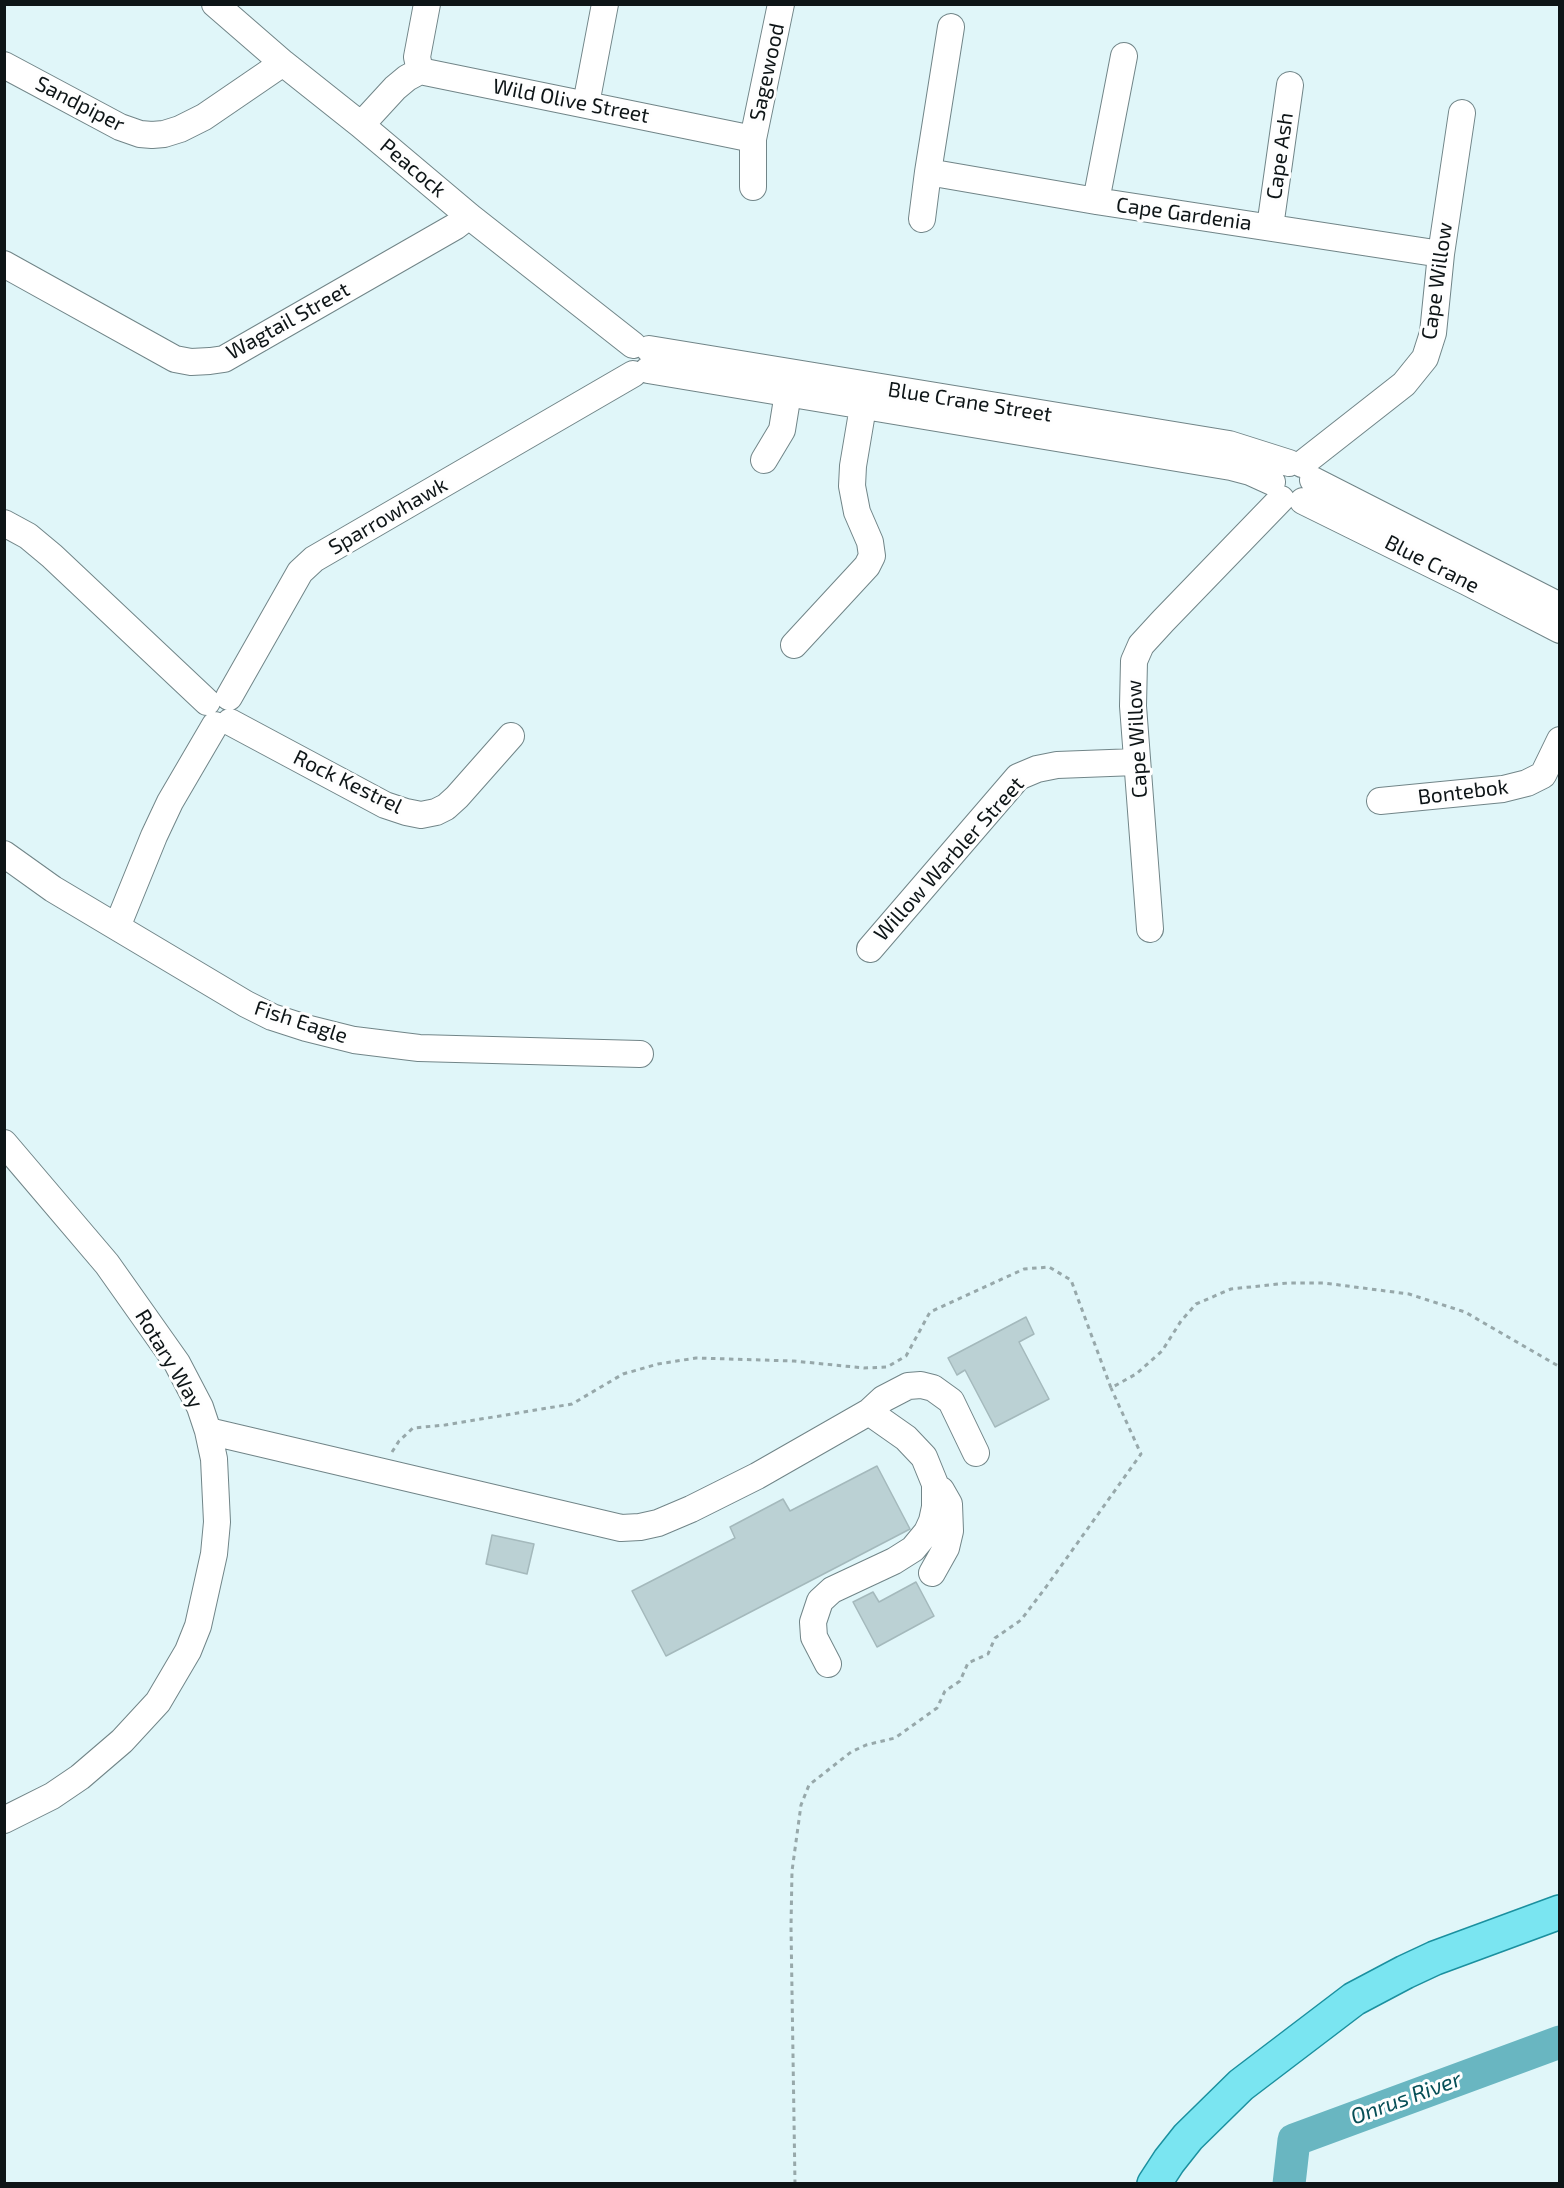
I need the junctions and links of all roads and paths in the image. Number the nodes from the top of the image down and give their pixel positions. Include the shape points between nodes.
1 (215, 4) edge
2 (427, 4) edge
3 (604, 4) edge
4 (781, 4) edge
5 (243, 14) edge
6 (951, 27) dead end
7 (1124, 56) dead end
8 (282, 63) junction
9 (4, 65) edge
10 (420, 71) junction
11 (1290, 85) dead end
12 (586, 104) junction
13 (1462, 113) dead end
14 (361, 125) junction
15 (753, 139) junction
16 (928, 172) junction
17 (753, 187) dead end
18 (1096, 201) junction
19 (469, 216) junction
20 (922, 219) dead end
21 (1270, 227) junction
22 (1441, 254) junction
23 (4, 264) edge
24 (632, 355) junction
25 (788, 393) junction
26 (865, 396) junction
27 (764, 460) dead end
28 (1293, 482) junction
29 (4, 523) edge
30 (1560, 606) edge
31 (1560, 630) edge
32 (794, 645) dead end
33 (220, 711) junction
34 (511, 736) dead end
35 (1560, 740) edge
36 (1136, 762) junction
37 (1552, 778) edge
38 (1380, 801) dead end
39 (4, 854) edge
40 (117, 927) junction
41 (1150, 929) dead end
42 (870, 949) dead end
43 (640, 1054) dead end
44 (4, 1143) edge
45 (1560, 1366) edge
46 (1111, 1388) junction
47 (869, 1412) junction
48 (208, 1431) junction
49 (976, 1453) dead end
50 (380, 1472) junction
51 (935, 1484) junction
52 (932, 1573) dead end
53 (828, 1664) dead end
54 (4, 1820) edge
55 (1560, 1911) edge
56 (795, 2184) edge
57 (1154, 2184) edge

1 - 5 street, Peacock
2 - 10 street via 417,57
3 - 12 street
4 - 15 street, Sagewood
5 - 8 street, Peacock
6 - 16 street
7 - 18 street
8 - 9 street, Sandpiper via 204,117 180,129 152,135 120,127
8 - 14 street, Peacock
10 - 12 street, Wild Olive Street
10 - 14 street via 395,88
11 - 21 street, Cape Ash
12 - 15 street, Wild Olive Street
13 - 22 street, Cape Willow
14 - 19 street, Peacock
15 - 17 street
16 - 18 street, Cape Gardenia
16 - 20 street
18 - 21 street, Cape Gardenia
19 - 23 street, Wagtail Street via 224,359 210,361 176,359
19 - 24 street, Peacock
21 - 22 street, Cape Gardenia
22 - 28 street, Cape Willow via 1433,333 1425,358 1404,384
24 - 25 street, Blue Crane Street
24 - 26 street, Blue Crane Street
24 - 33 street, Sparrowhawk via 602,390 314,559 300,572
25 - 26 street, Blue Crane Street
25 - 27 street via 783,430
26 - 28 street, Blue Crane Street via 1229,444
26 - 32 street via 852,486 872,556
28 - 30 street, Blue Crane
28 - 31 street, Blue Crane
28 - 36 street, Cape Willow via 1141,645 1133,673
29 - 33 street, Rock Kestrel via 52,556
33 - 34 street, Rock Kestrel via 385,805 421,815 446,807
33 - 40 street, Sparrowhawk via 158,827
35 - 37 street, Bontebok
36 - 41 street, Cape Willow
36 - 42 street, Willow Warbler Street via 1057,765 1018,777
37 - 38 street, Bontebok via 1503,789
39 - 40 street, Fish Eagle via 53,890
40 - 43 street, Fish Eagle via 272,1017 354,1040 419,1048
44 - 48 street, Rotary Way via 107,1264 148,1320 189,1385
45 - 46 path via 1465,1312 1409,1294 1324,1283 1288,1283 1231,1289 1196,1304 1162,1351 1136,1374
46 - 50 path via 1071,1280 1049,1267 1024,1269 930,1312 906,1356 887,1367 707,1359 658,1364 623,1374 572,1404 413,1428
46 - 56 path via 1141,1454 1022,1620 995,1638 988,1653 968,1663 960,1681 945,1692 936,1708 896,1738 851,1752 809,1785 801,1805 792,1871 791,1927
47 - 49 street via 908,1386 933,1388 951,1401
47 - 50 street via 758,1476 691,1509 640,1527 599,1524
47 - 51 street via 916,1448 930,1468
48 - 50 street
48 - 54 street, Rotary Way via 214,1459 215,1543 200,1616 188,1651 158,1702 122,1741 52,1796
51 - 52 street via 949,1504 950,1532
51 - 53 street via 932,1521 913,1549 832,1590 820,1601 813,1623 814,1637
55 - 57 main road via 1435,1958 1354,1999 1241,2085 1188,2137

